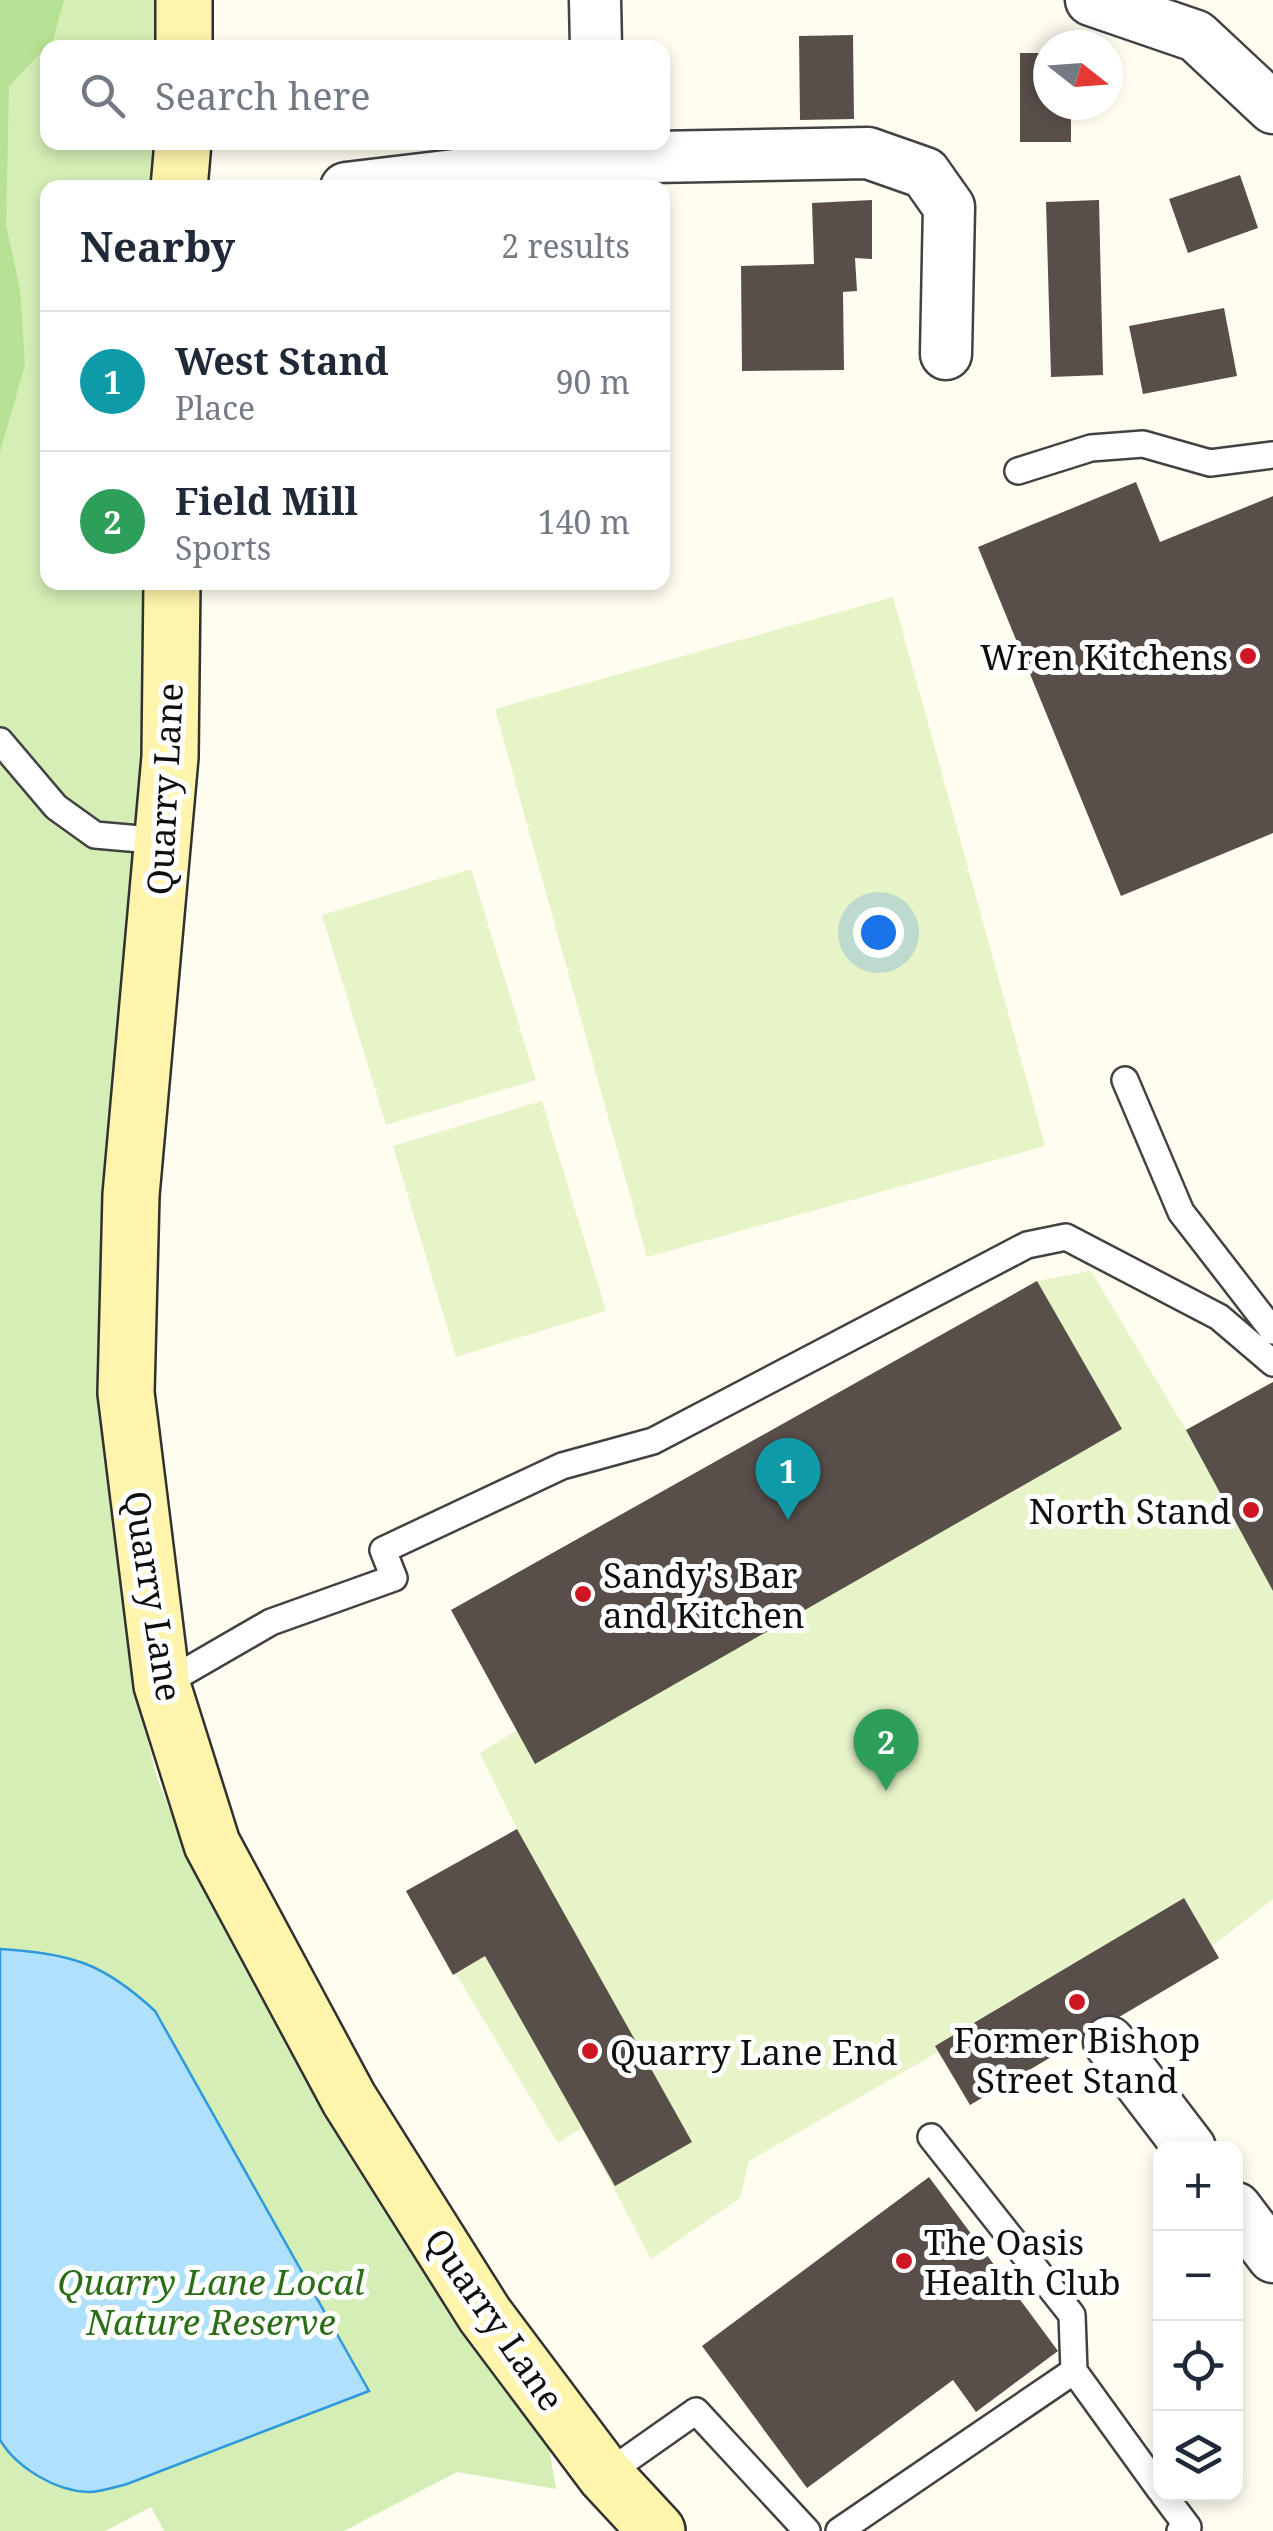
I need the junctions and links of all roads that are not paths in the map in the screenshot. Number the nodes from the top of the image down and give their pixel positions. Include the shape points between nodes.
1 (184, 0) edge
2 (596, 0) edge
3 (1091, 0) edge
4 (184, 40) edge
5 (596, 40) edge
6 (1273, 108) edge
7 (182, 150) edge
8 (586, 162) edge
9 (180, 180) edge
10 (416, 180) edge
11 (946, 354) dead end
12 (1273, 455) edge
13 (1018, 471) dead end
14 (172, 590) edge
15 (0, 741) edge
16 (163, 841) junction
17 (1125, 1080) dead end
18 (1265, 1337) edge
19 (1273, 1364) edge
20 (162, 1685) junction
21 (1109, 2042) dead end
22 (931, 2137) dead end
23 (1185, 2141) edge
24 (1243, 2217) edge
25 (1273, 2257) edge
26 (1074, 2371) junction
27 (605, 2475) junction
28 (1153, 2480) edge
29 (1169, 2501) edge
30 (657, 2531) edge
31 (807, 2531) edge
32 (839, 2531) edge
33 (1180, 2531) edge

1 - 4 street
2 - 5 street
3 - 6 street via 1196,36
7 - 9 street
8 - 10 street
8 - 11 street via 868,153 924,173 949,206
12 - 13 lane via 1210,462 1143,444 1090,448
14 - 16 street, Quarry Lane
15 - 16 lane via 56,807 95,836
16 - 20 street, Quarry Lane via 132,1195 126,1393
17 - 18 lane via 1180,1212
18 - 19 lane
18 - 20 lane via 1066,1237 1028,1245 653,1442 562,1466 383,1550 394,1578 271,1622
20 - 27 street, Quarry Lane via 212,1844 349,2099 485,2315
21 - 23 street
22 - 26 lane via 1072,2315
24 - 25 street
26 - 28 lane
26 - 32 lane
27 - 30 street, Quarry Lane
27 - 31 lane via 696,2411
29 - 33 lane via 1188,2527

